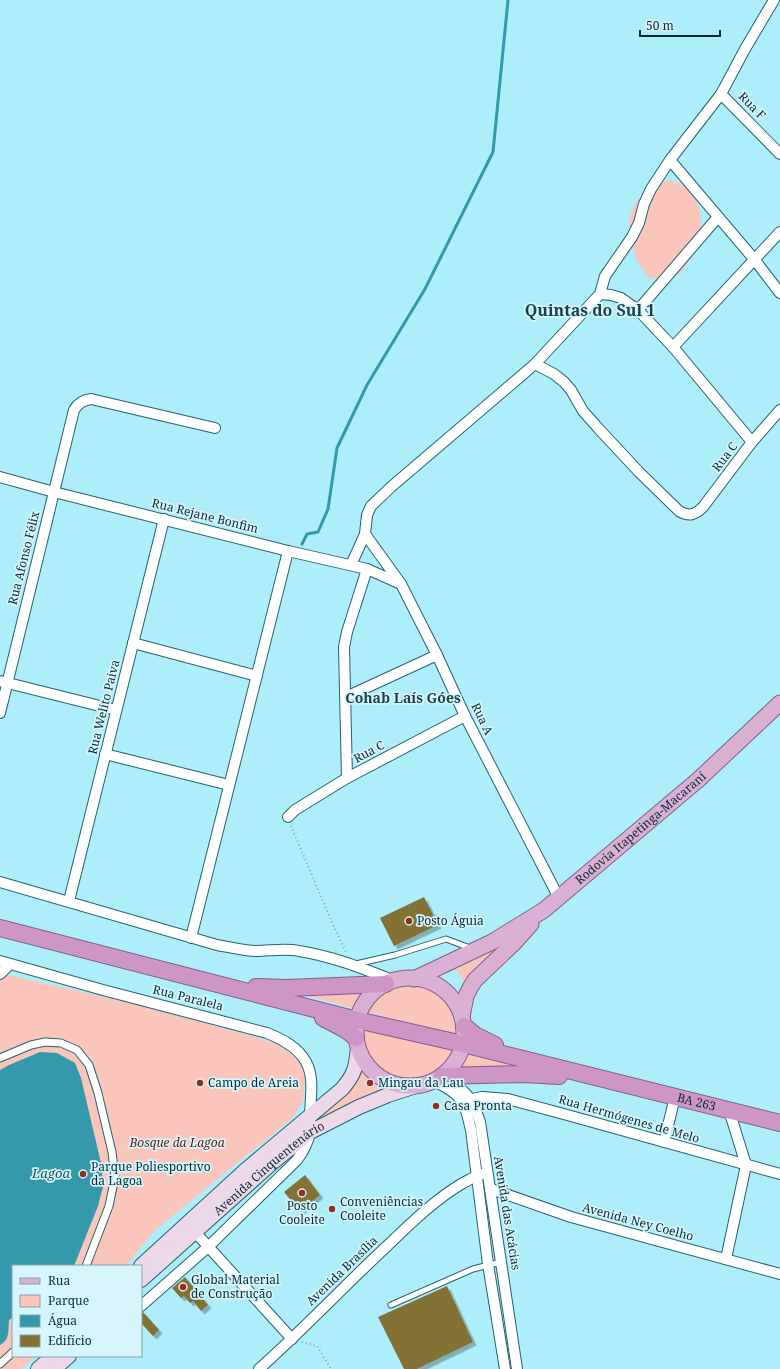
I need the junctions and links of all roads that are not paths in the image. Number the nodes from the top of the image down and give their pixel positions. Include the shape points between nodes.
1 (774, 0) edge
2 (721, 94) junction
3 (780, 154) edge
4 (670, 160) junction
5 (718, 217) junction
6 (780, 232) edge
7 (754, 259) junction
8 (780, 293) edge
9 (600, 294) junction
10 (638, 310) junction
11 (672, 347) junction
12 (535, 364) junction
13 (780, 410) edge
14 (215, 428) dead end
15 (752, 442) junction
16 (0, 477) edge
17 (54, 492) junction
18 (164, 519) junction
19 (365, 534) junction
20 (288, 551) junction
21 (351, 565) junction
22 (367, 569) junction
23 (401, 584) junction
24 (133, 643) junction
25 (437, 655) junction
26 (256, 676) junction
27 (4, 682) edge
28 (346, 697) junction
29 (780, 703) edge
30 (116, 710) junction
31 (0, 712) edge
32 (465, 716) junction
33 (105, 754) junction
34 (347, 778) junction
35 (229, 785) junction
36 (288, 817) road end
37 (0, 882) edge
38 (559, 898) junction
39 (69, 901) junction
40 (544, 910) junction
41 (0, 928) edge
42 (191, 938) junction
43 (475, 950) junction
44 (5, 962) edge
45 (353, 965) junction
46 (0, 974) edge
47 (414, 979) junction
48 (391, 982) junction
49 (224, 986) junction
50 (357, 1020) junction
51 (463, 1022) junction
52 (357, 1043) junction
53 (463, 1044) junction
54 (0, 1058) edge
55 (439, 1078) junction
56 (613, 1082) junction
57 (416, 1086) junction
58 (675, 1097) junction
59 (466, 1100) junction
60 (729, 1110) junction
61 (310, 1116) junction
62 (780, 1123) edge
63 (310, 1132) junction
64 (664, 1142) junction
65 (746, 1165) junction
66 (488, 1172) junction
67 (780, 1174) edge
68 (476, 1175) junction
69 (491, 1189) junction
70 (195, 1232) junction
71 (208, 1247) junction
72 (726, 1259) junction
73 (501, 1262) junction
74 (488, 1264) junction
75 (86, 1265) edge
76 (142, 1265) edge
77 (780, 1274) edge
78 (142, 1279) edge
79 (142, 1305) edge
80 (392, 1305) dead end
81 (292, 1339) junction
82 (12, 1353) edge
83 (52, 1357) edge
84 (68, 1357) edge
85 (0, 1364) edge
86 (511, 1368) edge
87 (38, 1369) edge
88 (54, 1369) edge
89 (259, 1369) edge

1 - 2 street
2 - 3 street, Rua F
2 - 4 street
4 - 5 street
4 - 9 street via 647,199 632,237 605,276
5 - 7 street
5 - 10 street
6 - 7 street
7 - 8 street
7 - 11 street
9 - 10 street via 621,298
9 - 12 street
10 - 11 street
11 - 15 street
12 - 15 street, Rua C via 564,382 593,422 639,472 679,511 689,515 703,507
12 - 19 street via 378,499 367,515
13 - 15 street, Rua C
14 - 17 street, Rua Afonso Félix via 85,400 74,410
16 - 17 street, Rua Rejane Bonfim
17 - 18 street, Rua Rejane Bonfim
17 - 27 street, Rua Afonso Félix
18 - 20 street, Rua Rejane Bonfim
18 - 24 street, Rua Welito Paiva
19 - 21 street
19 - 23 street, Rua A
20 - 21 street, Rua Rejane Bonfim
20 - 26 street
21 - 22 street, Rua Rejane Bonfim
22 - 23 street, Rua Rejane Bonfim
22 - 28 street via 344,647
23 - 25 street, Rua A
24 - 26 street
24 - 30 street, Rua Welito Paiva
25 - 28 street
25 - 32 street, Rua A
26 - 35 street
27 - 30 street
27 - 31 street, Rua Afonso Félix
28 - 34 street
29 - 38 main road, Rodovia Itapetinga-Macaraní via 698,780
30 - 33 street, Rua Welito Paiva
32 - 34 street, Rua C
32 - 38 street, Rua A
33 - 35 street
33 - 39 street, Rua Welito Paiva
34 - 36 street, Rua C
35 - 42 street
37 - 39 street
38 - 40 main road, Rodovia Itapetinga-Macaraní
39 - 42 street
40 - 43 main road, Rodovia Itapetinga-Macaraní
40 - 51 main road via 475,980 466,996
41 - 49 highway
42 - 45 street via 241,950 303,951
43 - 45 lane via 446,938 395,955
43 - 47 main road, Rodovia Itapetinga-Macaraní
44 - 46 street
44 - 61 street, Rua Paralela via 260,1031 283,1040 298,1050 311,1074
45 - 48 street
47 - 48 main road
47 - 51 main road via 440,988 454,1000
48 - 49 highway via 287,988
48 - 50 main road via 371,995
49 - 50 highway
49 - 52 highway via 328,1020 346,1030
50 - 52 main road
50 - 53 highway
51 - 53 main road
51 - 56 highway via 475,1035 496,1045
52 - 57 main road via 367,1064 380,1077 397,1085
52 - 61 main road, Avenida Cinquentenário via 353,1073 349,1081
53 - 55 main road via 456,1062
53 - 56 highway
54 - 75 street via 31,1045 45,1042 61,1043 77,1050 89,1065 112,1152 115,1177 109,1206
55 - 56 highway via 524,1074
55 - 57 main road
55 - 59 street, Avenida das Acácias
56 - 58 highway, BA 263
57 - 63 main road, Avenida Cinquentenário via 358,1107
58 - 60 highway, BA 263
58 - 64 street
59 - 64 street, Rua Hermógenes de Melo via 482,1097 508,1099
59 - 66 street, Avenida das Acácias via 480,1122
59 - 68 street, Avenida das Acácias
60 - 62 highway, BA 263
60 - 65 street
61 - 63 street, Rua Paralela
61 - 76 main road, Avenida Cinquentenário via 248,1168
63 - 70 main road, Avenida Cinquentenário
63 - 71 street, Rua Paralela via 304,1150 297,1160
64 - 65 street, Rua Hermógenes de Melo
65 - 67 street, Rua Hermógenes de Melo
65 - 72 street
66 - 68 street, Avenida Brasília
66 - 69 street, Avenida das Acácias
68 - 74 street, Avenida das Acácias
68 - 81 street, Avenida Brasília via 416,1218
69 - 72 street, Avenida Ney Coelho via 571,1217
69 - 73 street, Avenida das Acácias
70 - 71 street
70 - 78 main road, Avenida Cinquentenário
71 - 79 street, Rua Paralela
71 - 81 street
72 - 77 street, Avenida Ney Coelho
73 - 74 lane
73 - 86 street, Avenida das Acácias
74 - 80 lane
74 - 86 street, Avenida das Acácias
81 - 89 street, Avenida Brasília
82 - 85 street
83 - 87 main road
84 - 88 main road

